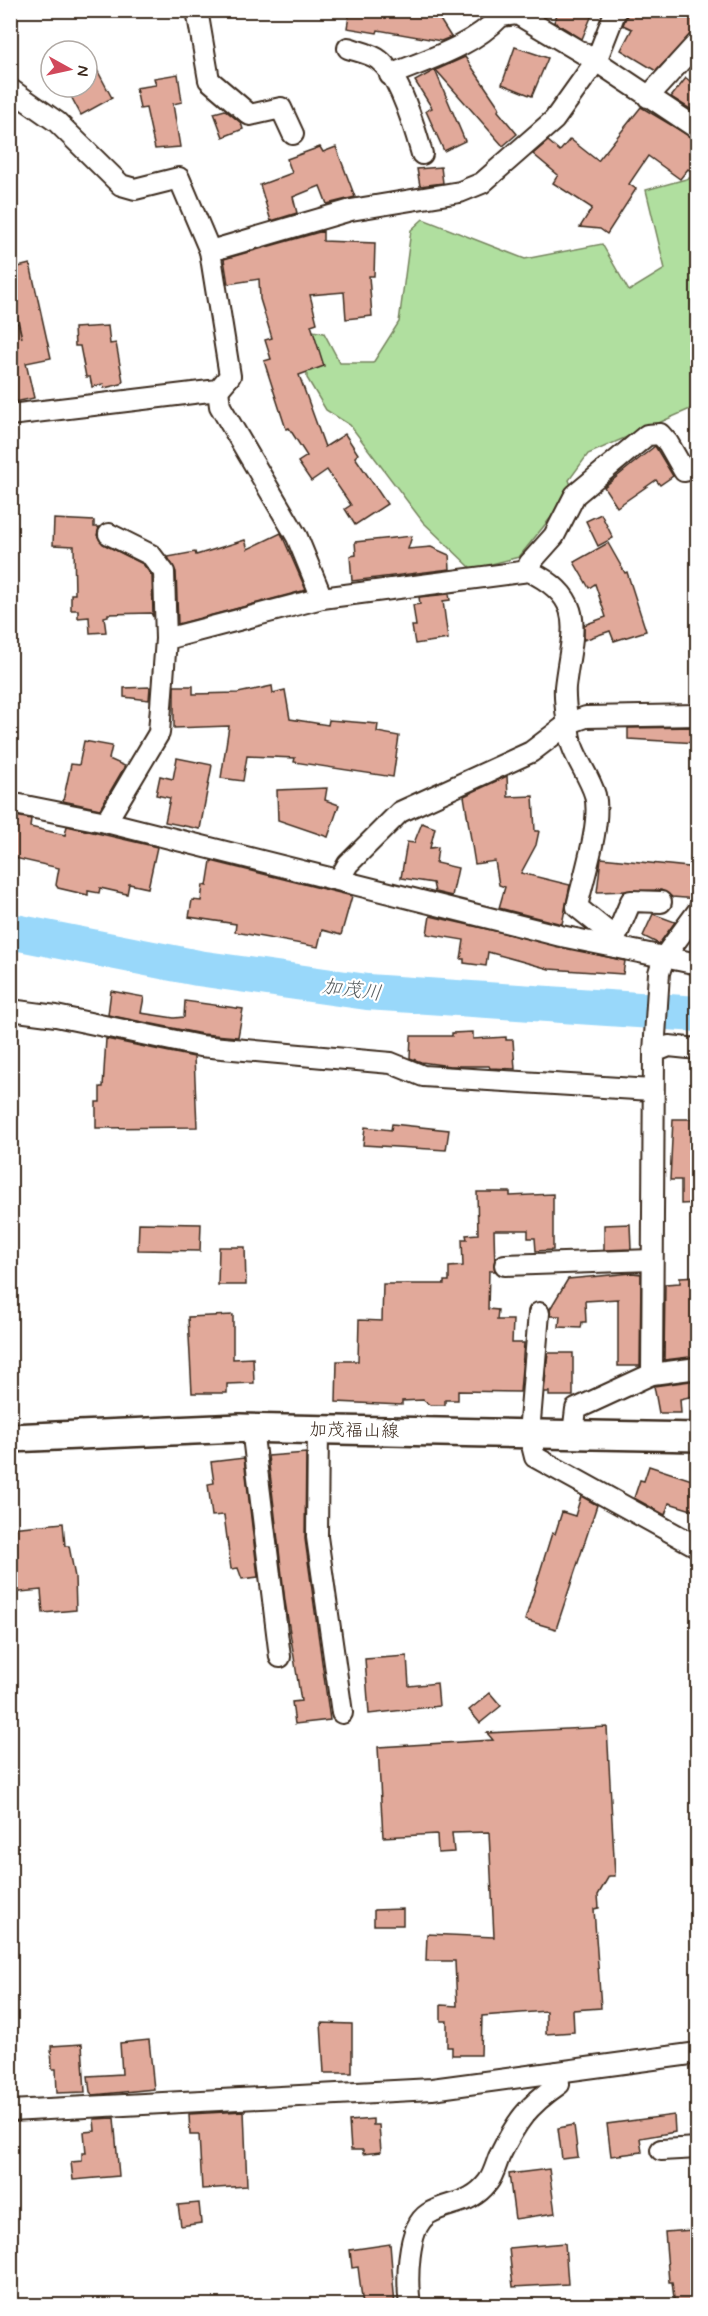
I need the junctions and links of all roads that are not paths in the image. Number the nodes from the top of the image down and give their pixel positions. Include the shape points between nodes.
1 (197, 10) edge
2 (616, 10) edge
3 (698, 42) edge
4 (348, 48) dead end
5 (596, 61) junction
6 (390, 75) junction
7 (10, 89) edge
8 (648, 97) junction
9 (698, 129) edge
10 (293, 134) dead end
11 (422, 154) dead end
12 (210, 251) junction
13 (218, 390) junction
14 (10, 415) edge
15 (698, 468) edge
16 (109, 534) dead end
17 (529, 571) junction
18 (322, 598) junction
19 (166, 639) junction
20 (698, 715) edge
21 (568, 723) junction
22 (10, 803) edge
23 (106, 822) junction
24 (340, 879) junction
25 (661, 902) dead end
26 (698, 911) edge
27 (613, 945) junction
28 (698, 964) edge
29 (662, 965) junction
30 (10, 1010) edge
31 (654, 1047) junction
32 (698, 1049) edge
33 (652, 1090) junction
34 (652, 1260) junction
35 (505, 1265) dead end
36 (539, 1313) dead end
37 (698, 1368) edge
38 (652, 1374) junction
39 (252, 1428) junction
40 (318, 1429) junction
41 (529, 1433) junction
42 (573, 1434) junction
43 (698, 1437) edge
44 (10, 1438) edge
45 (698, 1547) edge
46 (280, 1657) dead end
47 (342, 1713) dead end
48 (698, 2053) edge
49 (558, 2072) junction
50 (10, 2111) edge
51 (698, 2148) edge
52 (661, 2150) dead end
53 (410, 2306) edge

1 - 10 street via 209,80 250,116 281,108
2 - 5 street
3 - 8 street
4 - 6 street via 379,59
5 - 6 street via 517,15 501,16 485,33 463,45
5 - 8 street
5 - 12 street via 554,120 482,183 460,192 351,210
6 - 11 street via 411,114
7 - 12 street via 57,122 121,185 135,189 178,178
8 - 9 street
12 - 13 street via 230,376
13 - 14 street
13 - 18 street via 220,406 297,537
15 - 17 street via 684,471 660,434 647,435 575,495 554,536 529,564
16 - 19 street via 151,555 164,572
17 - 18 street
17 - 21 street via 552,582 570,609 574,633 565,689
18 - 19 street
19 - 23 street via 159,733
20 - 21 street via 586,717
21 - 24 street via 531,752 400,813 348,864
21 - 27 street via 569,735 595,796 595,825 577,907 609,932
22 - 23 street
23 - 24 street
24 - 27 street via 561,936
25 - 27 street via 631,901
26 - 29 street
27 - 29 street
28 - 29 street
29 - 31 street
30 - 33 street via 200,1046 391,1063 423,1076
31 - 32 street
31 - 33 street
33 - 34 street
34 - 35 street
34 - 38 street
36 - 41 street
37 - 38 street
38 - 42 street via 576,1409
39 - 40 main road, 加茂福山線
39 - 44 main road, 加茂福山線
39 - 46 street
40 - 41 main road, 加茂福山線
40 - 47 street via 317,1537
41 - 42 main road, 加茂福山線
41 - 45 street via 535,1457
42 - 43 main road, 加茂福山線
48 - 49 street
49 - 50 street via 432,2089
49 - 53 street via 559,2084 534,2102 516,2124 488,2182 468,2200 427,2214 420,2224 408,2268
51 - 52 street

